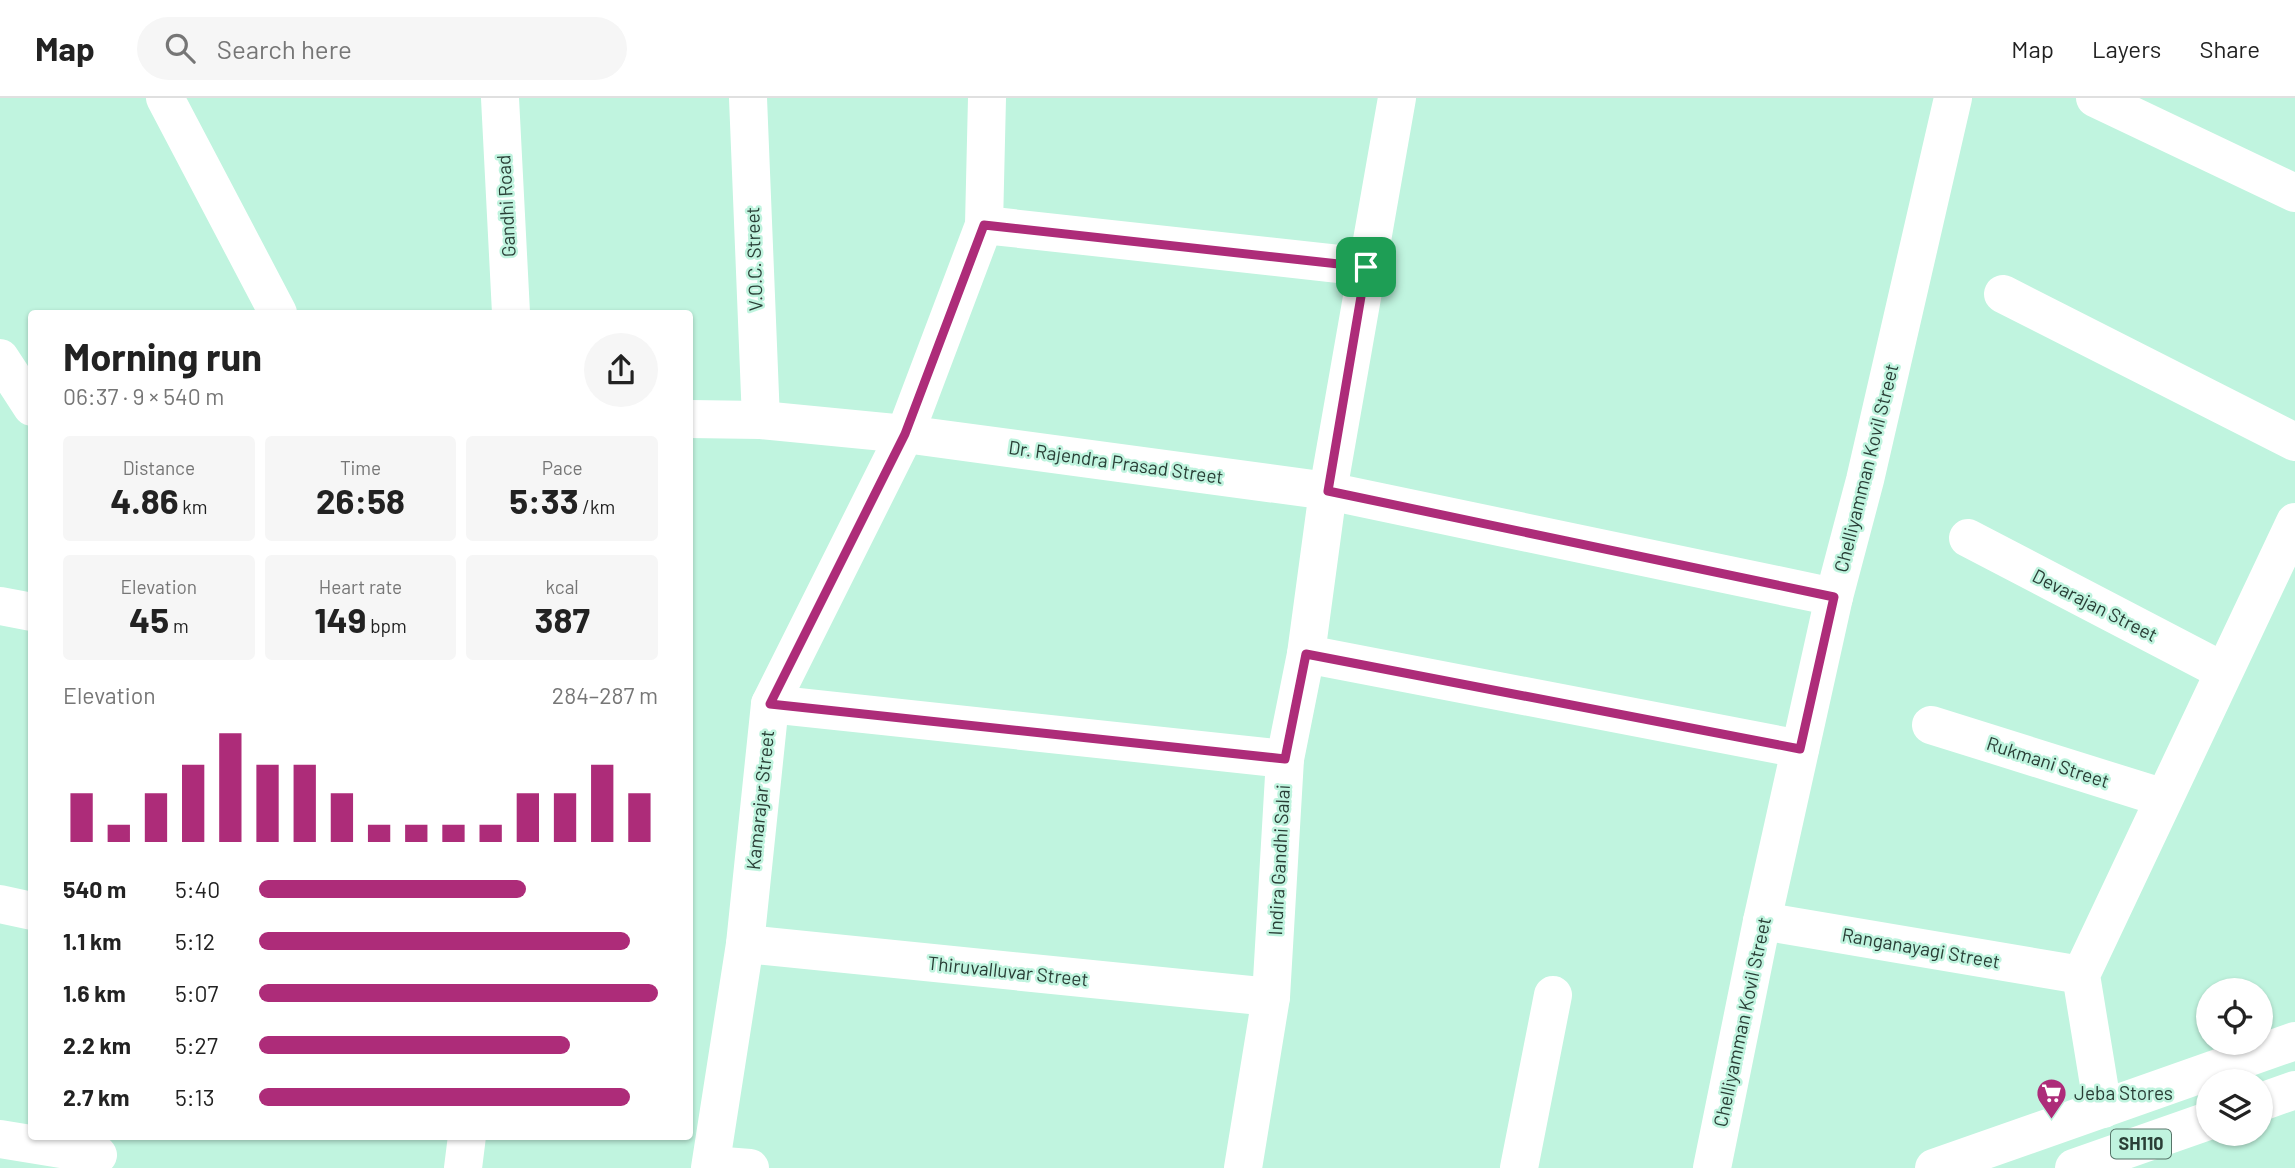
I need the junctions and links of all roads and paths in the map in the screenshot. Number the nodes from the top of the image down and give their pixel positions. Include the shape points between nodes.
1 (165, 98) edge
2 (500, 98) edge
3 (748, 98) edge
4 (987, 98) edge
5 (1397, 98) edge
6 (1953, 98) edge
7 (2095, 98) edge
8 (2295, 193) edge
9 (984, 225) junction
10 (1366, 267) junction
11 (2003, 294) dead end
12 (276, 310) edge
13 (511, 310) edge
14 (0, 358) edge
15 (0, 400) edge
16 (28, 401) edge
17 (28, 406) edge
18 (693, 419) edge
19 (761, 420) junction
20 (905, 434) junction
21 (2295, 442) edge
22 (1328, 491) junction
23 (2295, 522) edge
24 (1968, 538) dead end
25 (1834, 597) junction
26 (0, 606) edge
27 (28, 611) edge
28 (1306, 654) junction
29 (2223, 671) junction
30 (770, 704) junction
31 (1931, 725) dead end
32 (1800, 749) junction
33 (1285, 759) junction
34 (2164, 798) junction
35 (0, 904) edge
36 (28, 910) edge
37 (1762, 921) junction
38 (745, 944) junction
39 (2081, 975) junction
40 (1553, 995) dead end
41 (1271, 997) junction
42 (2295, 1041) edge
43 (2295, 1090) edge
44 (2273, 1098) edge
45 (2103, 1109) junction
46 (2196, 1125) edge
47 (0, 1139) edge
48 (466, 1140) edge
49 (98, 1153) edge
50 (2085, 1166) edge
51 (710, 1167) edge
52 (463, 1168) edge
53 (750, 1168) edge
54 (1243, 1168) edge
55 (1520, 1168) edge
56 (1712, 1168) edge
57 (1934, 1168) edge

1 - 12 street
2 - 13 street, Gandhi Road
3 - 19 street, V.O.C. Street
4 - 9 street, Kamarajar Street
5 - 10 street, Indira Gandhi Salai
6 - 25 street, Chelliyamman Kovil Street
7 - 8 street
9 - 10 street
9 - 20 street, Kamarajar Street
10 - 22 street, Indira Gandhi Salai
11 - 21 street
14 - 16 street
15 - 17 street
18 - 19 street, Dr. Rajendra Prasad Street
19 - 20 street, Dr. Rajendra Prasad Street
20 - 22 street, Dr. Rajendra Prasad Street
20 - 30 street, Kamarajar Street
22 - 25 street, Dr. Rajendra Prasad Street
22 - 28 street, Indira Gandhi Salai
23 - 29 street
24 - 29 street, Devarajan Street
25 - 32 street, Chelliyamman Kovil Street
26 - 27 street
28 - 32 street
28 - 33 street, Indira Gandhi Salai
29 - 34 street
30 - 33 street
30 - 38 street, Kamarajar Street
31 - 34 street, Rukmani Street
32 - 37 street, Chelliyamman Kovil Street
33 - 41 street, Indira Gandhi Salai
34 - 39 street
35 - 36 street
37 - 39 street, Ranganayagi Street
37 - 56 street, Chelliyamman Kovil Street
38 - 41 street, Thiruvalluvar Street
38 - 51 street, Kamarajar Street
39 - 45 street
40 - 55 street
41 - 54 street, Indira Gandhi Salai
42 - 45 street, SH110
43 - 44 street
45 - 50 street
45 - 57 street, SH110
46 - 50 street, SH110
47 - 49 street
48 - 52 street
51 - 53 street

